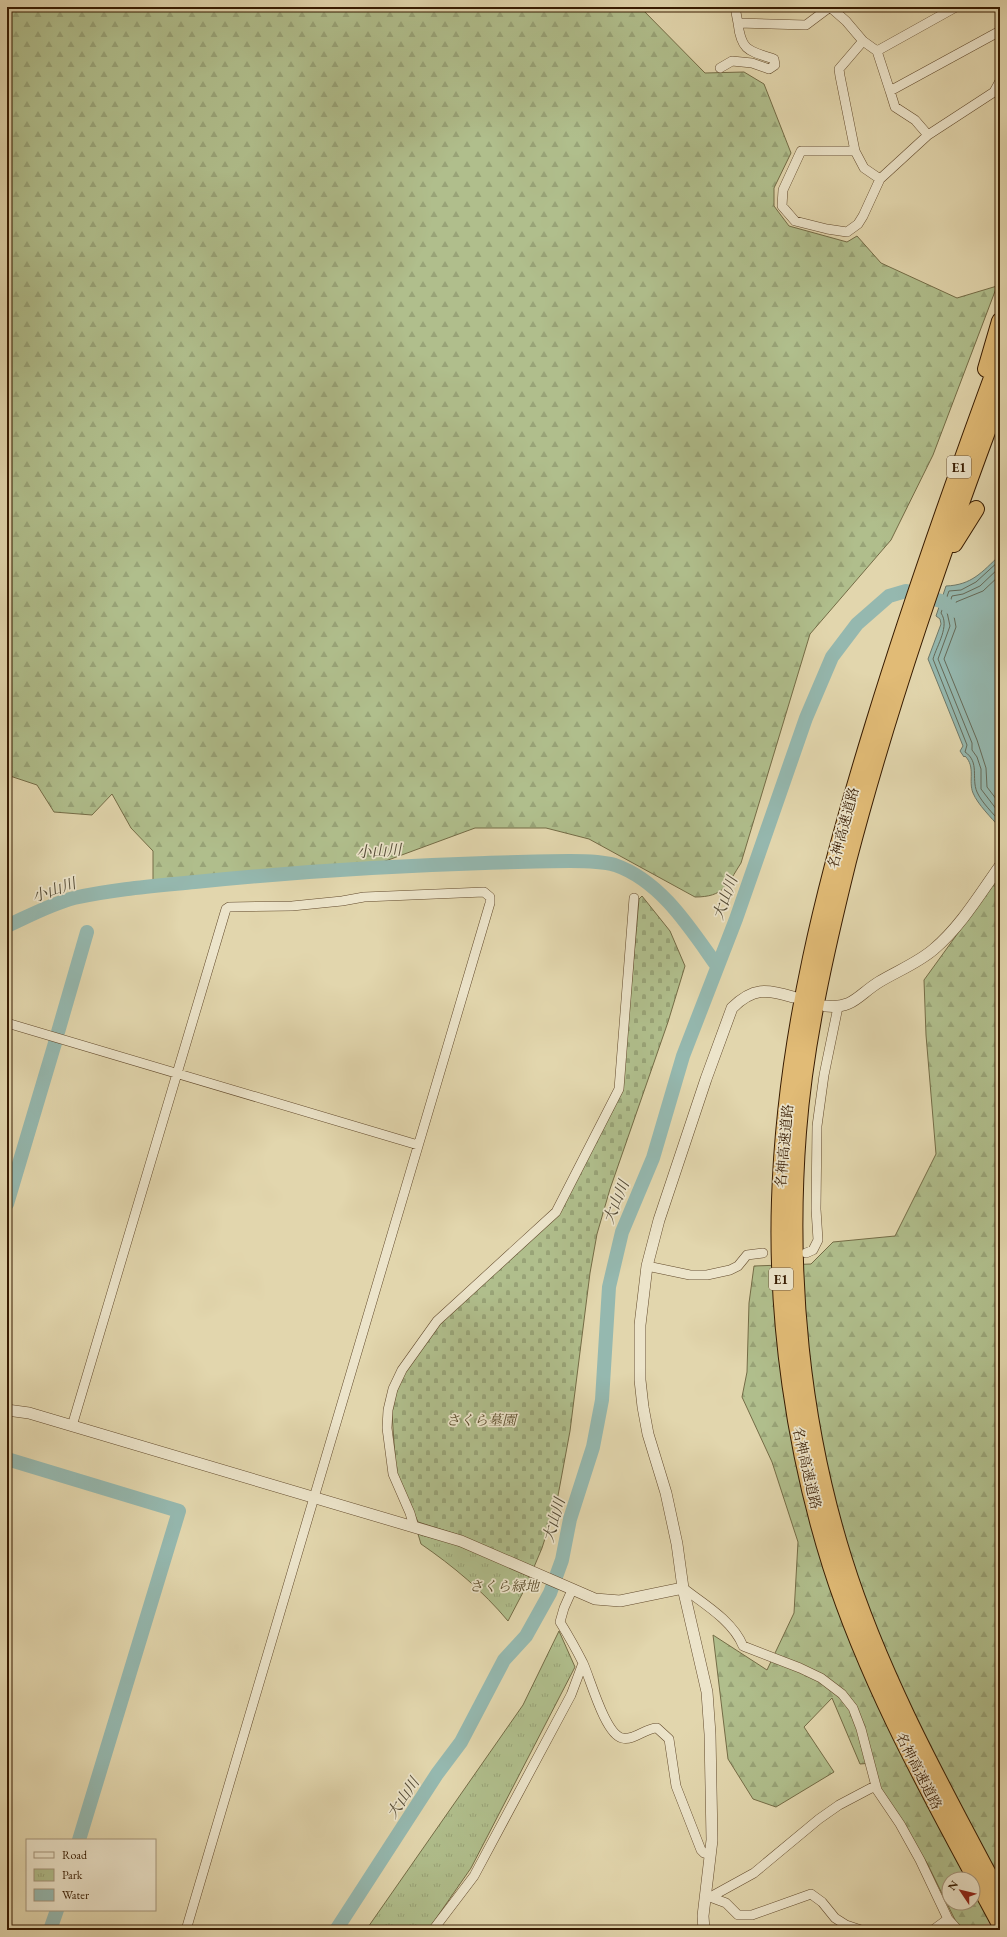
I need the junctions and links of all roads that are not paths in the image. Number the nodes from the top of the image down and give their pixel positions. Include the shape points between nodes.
1 (735, 7) edge
2 (830, 7) edge
3 (956, 7) edge
4 (939, 11) edge
5 (738, 23) junction
6 (1000, 30) edge
7 (863, 41) junction
8 (877, 50) junction
9 (720, 68) dead end
10 (1000, 81) edge
11 (890, 92) junction
12 (928, 135) junction
13 (855, 152) junction
14 (880, 179) junction
15 (1000, 321) edge
16 (1000, 356) edge
17 (1000, 397) edge
18 (946, 503) junction
19 (976, 508) dead end
20 (927, 581) junction
21 (917, 610) junction
22 (1000, 866) edge
23 (634, 898) dead end
24 (793, 997) dead end
25 (826, 1006) dead end
26 (838, 1007) junction
27 (7, 1023) edge
28 (177, 1074) junction
29 (418, 1145) junction
30 (763, 1253) dead end
31 (806, 1253) dead end
32 (647, 1266) junction
33 (7, 1410) edge
34 (72, 1426) junction
35 (314, 1498) junction
36 (414, 1527) junction
37 (683, 1588) junction
38 (571, 1589) junction
39 (583, 1663) junction
40 (875, 1786) junction
41 (710, 1854) junction
42 (1000, 1896) edge
43 (708, 1898) junction
44 (948, 1919) junction
45 (1000, 1924) edge
46 (186, 1930) edge
47 (433, 1930) edge
48 (704, 1930) edge
49 (861, 1930) edge
50 (933, 1930) edge
51 (958, 1930) edge

1 - 5 street
2 - 5 street via 806,25
2 - 7 street via 846,20
3 - 4 street
4 - 8 street
5 - 9 street via 740,39 750,52 774,59 775,65 770,69 752,63 732,61
6 - 11 street
7 - 8 street
7 - 13 street via 839,69
8 - 11 street
10 - 12 street via 994,92
11 - 12 street via 895,107 915,120
12 - 14 street
13 - 14 street via 864,168
13 - 14 street via 800,151 783,190 782,206 794,221 847,232 858,224 863,216
15 - 18 highway
16 - 18 highway, 名神高速道路 / E1
17 - 20 highway, 名神高速道路 / E1
18 - 20 highway, 名神高速道路 / E1
19 - 20 highway via 950,551
20 - 21 highway, 名神高速道路 / E1
21 - 42 highway, 名神高速道路 / E1 via 892,710 859,821 825,960 805,1070 798,1131 794,1260 799,1325 813,1432 844,1560 887,1674
21 - 45 highway, 名神高速道路 / E1 via 845,818 826,889 800,1014 784,1129 780,1201 784,1326 800,1442 831,1565 851,1621 910,1756
22 - 26 street via 950,933 933,950 848,1004
23 - 36 street via 619,1089 556,1212 437,1321 402,1370 392,1389 387,1428 393,1474
24 - 32 street via 770,990 761,991 740,1000 732,1008 674,1173
25 - 26 street
26 - 31 street via 817,1126 818,1240 813,1250
27 - 28 street
28 - 29 street
28 - 29 street via 226,909 342,902 364,897 484,892 490,897 490,903
28 - 34 street
29 - 35 street
30 - 32 street via 747,1255 738,1266 707,1275 690,1275
32 - 37 street via 640,1325 640,1380 648,1434 668,1500
33 - 34 street
34 - 35 street
35 - 36 street
35 - 46 street
36 - 38 street via 461,1541
37 - 38 street via 620,1602 595,1599
37 - 40 street via 728,1624 738,1634 743,1646 821,1678 842,1694 853,1708 861,1729
37 - 41 street via 707,1692 712,1840
38 - 39 street via 560,1622
39 - 41 street via 597,1702 612,1732 622,1738 629,1738 657,1728 669,1739 676,1786 701,1850
39 - 47 street via 571,1695 474,1876
40 - 43 street via 819,1819 754,1873
40 - 44 street via 920,1860
41 - 43 street
43 - 48 street
43 - 49 street via 726,1903 738,1915 752,1915 811,1894 822,1902 835,1918
44 - 50 street
44 - 51 street

